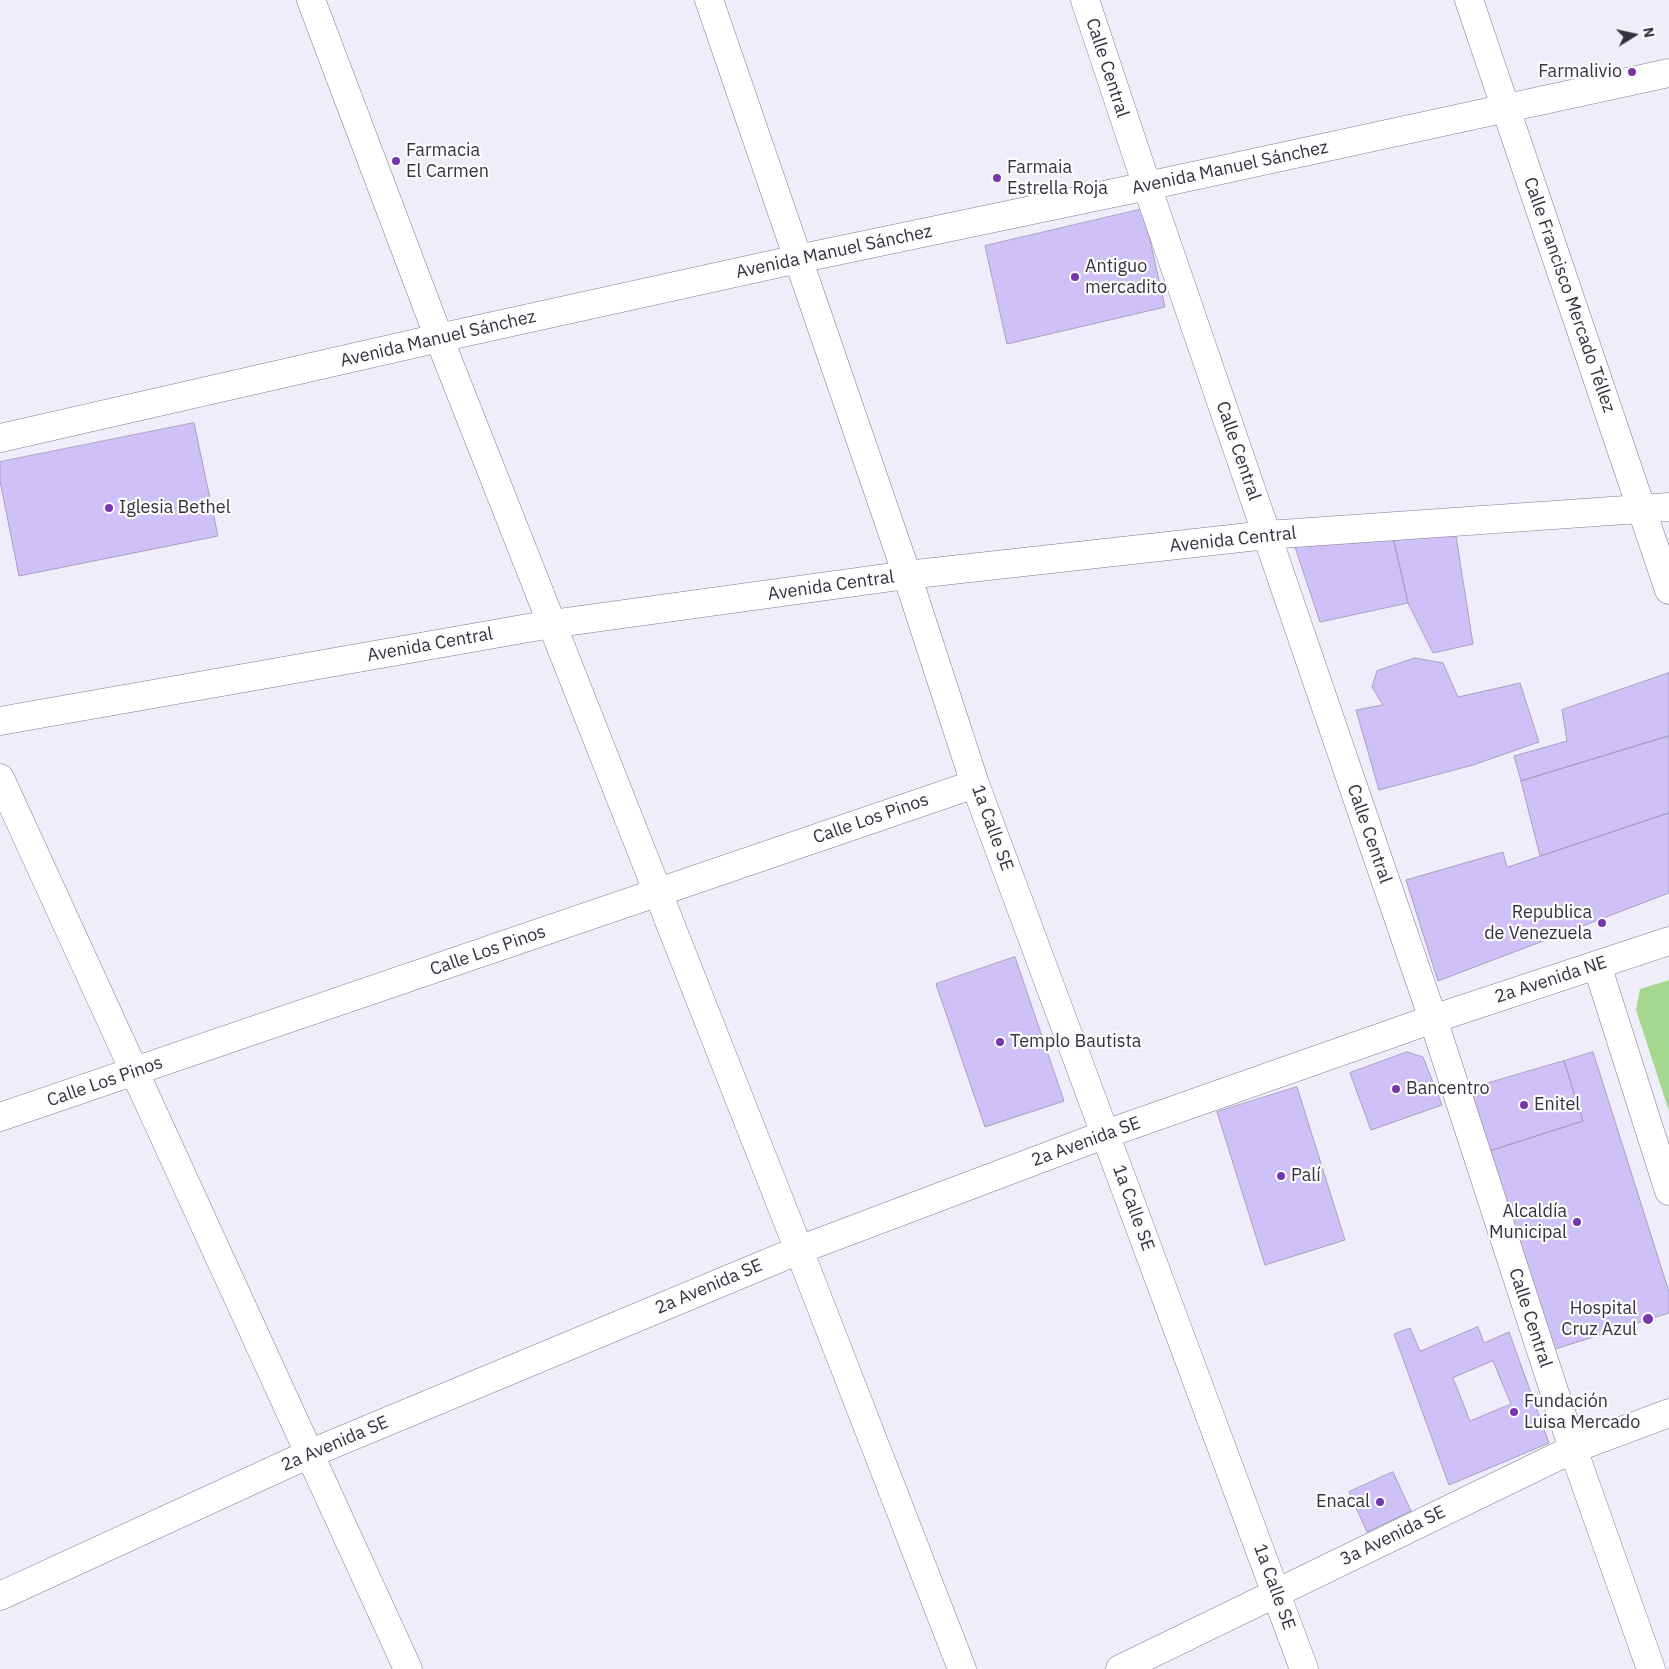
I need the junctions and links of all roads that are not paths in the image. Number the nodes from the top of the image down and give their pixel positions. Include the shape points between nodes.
1 (311, 0) edge
2 (709, 0) edge
3 (1085, 0) edge
4 (1469, 0) edge
5 (1669, 73) edge
6 (1506, 107) junction
7 (1147, 186) junction
8 (798, 259) junction
9 (439, 338) junction
10 (0, 438) edge
11 (1669, 507) edge
12 (1641, 510) junction
13 (1267, 535) junction
14 (907, 575) junction
15 (1669, 590) edge
16 (551, 624) junction
17 (0, 721) edge
18 (0, 778) edge
19 (976, 784) junction
20 (657, 893) junction
21 (1669, 941) edge
22 (1597, 965) junction
23 (1433, 1019) junction
24 (134, 1072) junction
25 (0, 1118) edge
26 (1106, 1134) junction
27 (1669, 1191) edge
28 (799, 1250) junction
29 (1669, 1413) edge
30 (1573, 1449) junction
31 (309, 1454) junction
32 (1277, 1593) junction
33 (0, 1596) edge
34 (408, 1669) edge
35 (962, 1669) edge
36 (1120, 1669) edge
37 (1304, 1669) edge
38 (1651, 1669) edge

1 - 9 street
2 - 8 street, 1a Calle SE
3 - 7 street, Calle Central
4 - 6 street, Calle Francisco Mercado Téllez
5 - 6 street, Avenida Manuel Sánchez
6 - 7 street, Avenida Manuel Sánchez
6 - 12 street, Calle Francisco Mercado Téllez
7 - 8 street, Avenida Manuel Sánchez
7 - 13 street, Calle Central
8 - 9 street, Avenida Manuel Sánchez
8 - 14 street, 1a Calle SE
9 - 10 street, Avenida Manuel Sánchez
9 - 16 street
11 - 12 street, Avenida Central
12 - 13 street, Avenida Central
12 - 15 street, Calle Francisco Mercado Téllez
13 - 14 street, Avenida Central
13 - 23 street, Calle Central
14 - 16 street, Avenida Central
14 - 19 street, 1a Calle SE
16 - 17 street, Avenida Central
16 - 20 street
18 - 24 street
19 - 20 street, Calle Los Pinos
19 - 26 street, 1a Calle SE
20 - 24 street, Calle Los Pinos
20 - 28 street
21 - 22 street, 2a Avenida NE
22 - 23 street, 2a Avenida NE
22 - 27 street
23 - 26 street, 2a Avenida SE
23 - 30 street, Calle Central
24 - 25 street, Calle Los Pinos
24 - 31 street
26 - 28 street, 2a Avenida SE
26 - 32 street, 1a Calle SE
28 - 31 street, 2a Avenida SE
28 - 35 street
29 - 30 street, 3a Avenida SE
30 - 32 street, 3a Avenida SE
30 - 38 street, Calle Central
31 - 33 street, 2a Avenida SE
31 - 34 street
32 - 36 street, 3a Avenida SE
32 - 37 street, 1a Calle SE

